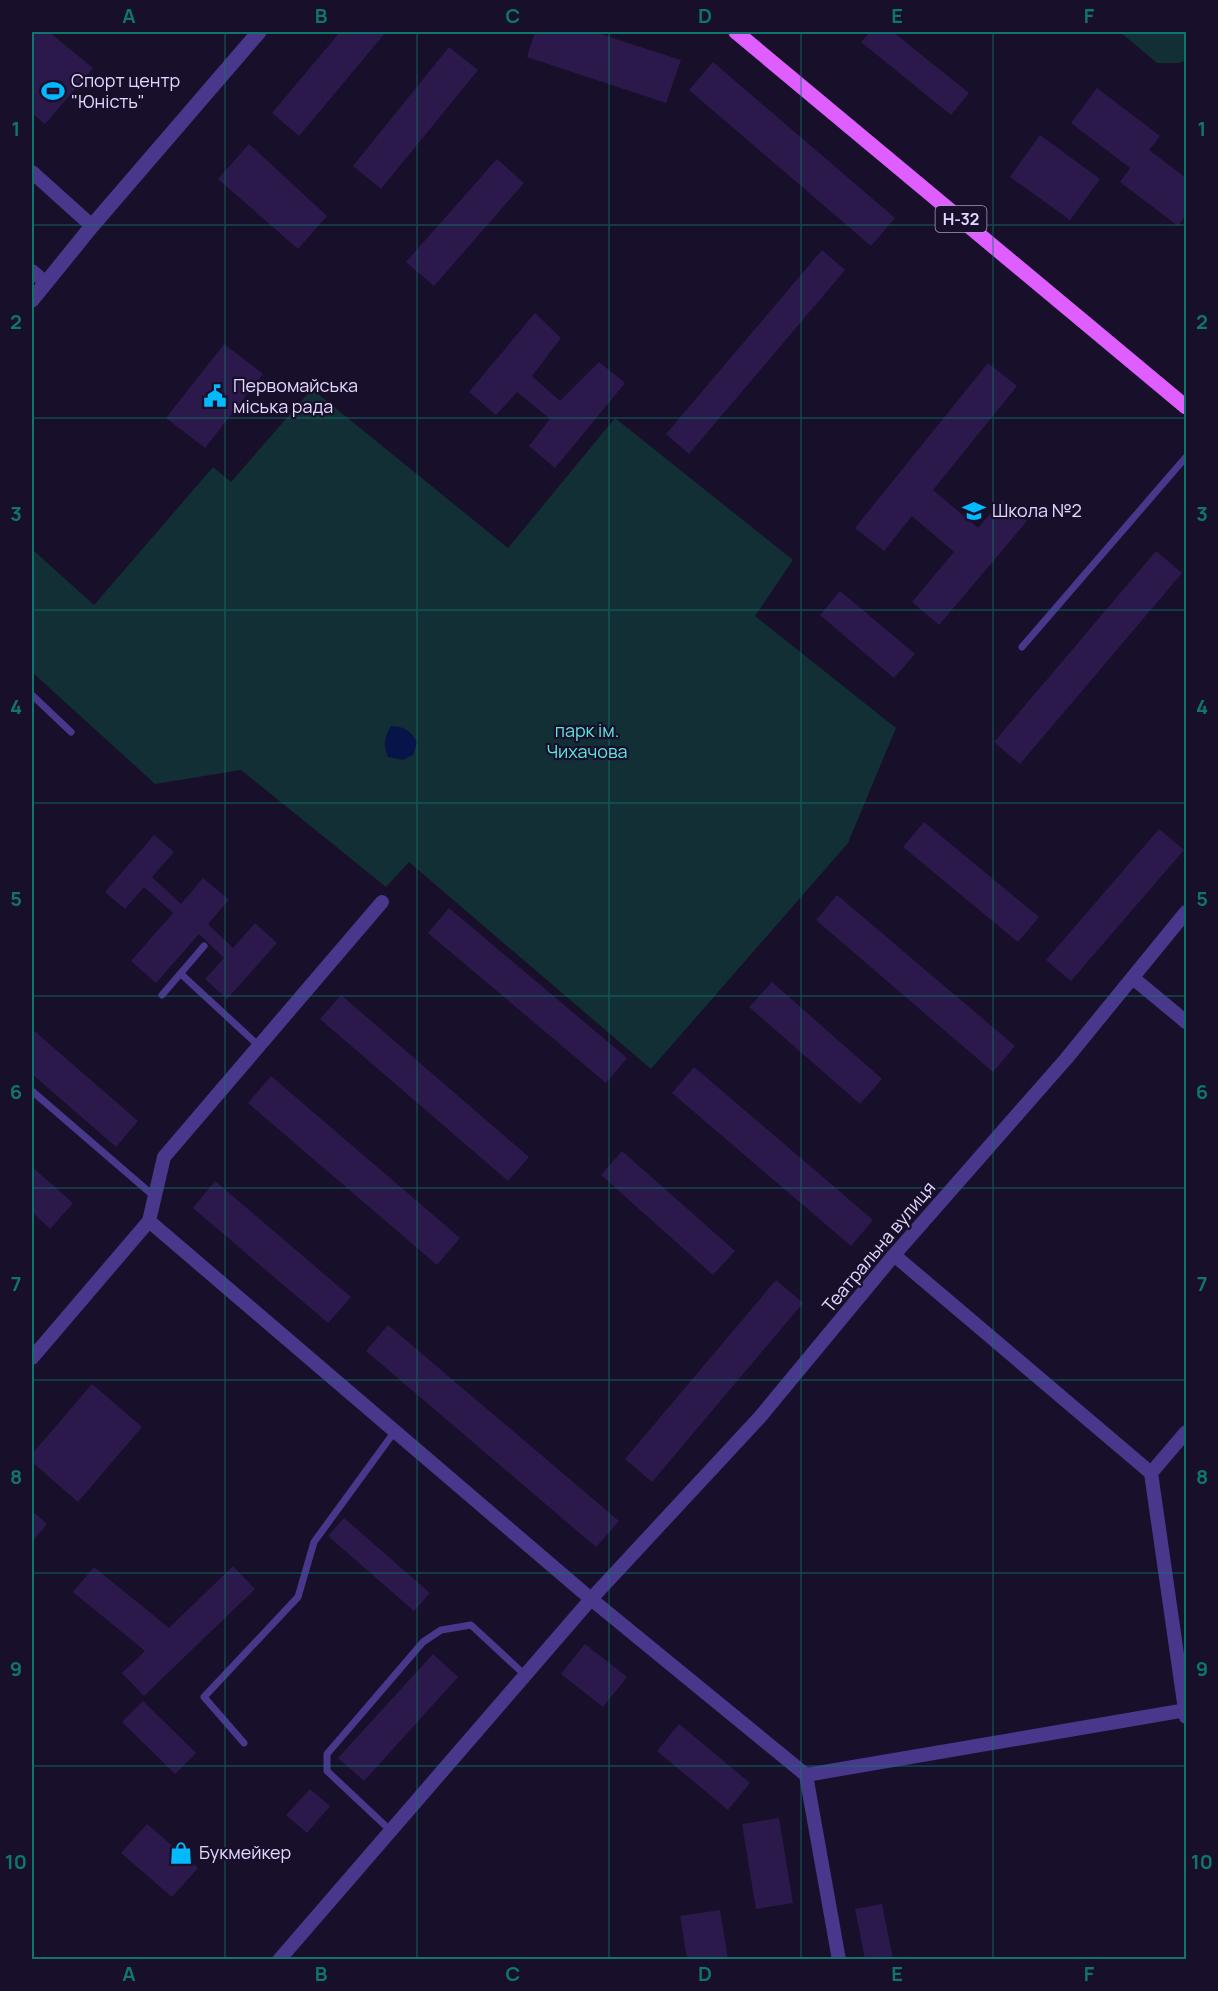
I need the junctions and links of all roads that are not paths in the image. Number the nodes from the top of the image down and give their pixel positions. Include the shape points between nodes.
1 (260, 32) edge
2 (736, 32) edge
3 (32, 172) edge
4 (92, 226) junction
5 (32, 271) edge
6 (46, 283) junction
7 (32, 300) edge
8 (1186, 407) edge
9 (1186, 457) edge
10 (1022, 647) dead end
11 (32, 695) edge
12 (70, 732) dead end
13 (382, 902) dead end
14 (1186, 912) edge
15 (204, 946) dead end
16 (181, 974) junction
17 (1133, 978) junction
18 (162, 995) dead end
19 (1186, 1022) edge
20 (260, 1046) junction
21 (32, 1091) edge
22 (155, 1197) junction
23 (149, 1221) junction
24 (894, 1255) junction
25 (32, 1358) edge
26 (395, 1431) junction
27 (1186, 1432) edge
28 (1152, 1473) junction
29 (591, 1599) junction
30 (525, 1675) junction
31 (1186, 1713) edge
32 (244, 1743) dead end
33 (806, 1775) junction
34 (391, 1830) junction
35 (279, 1959) edge
36 (839, 1959) edge

1 - 4 street
2 - 8 main road, Н-32
3 - 4 street
4 - 6 street
5 - 6 street
6 - 7 street
9 - 10 lane
11 - 12 lane
13 - 20 street
14 - 17 street, Театральна вулиця
15 - 16 lane
16 - 18 lane
16 - 20 lane
17 - 19 street
17 - 24 street, Театральна вулиця
20 - 22 street via 164,1157
21 - 22 lane
22 - 23 street
23 - 25 street
23 - 26 street
24 - 28 street
24 - 29 street, Театральна вулиця via 760,1417
26 - 29 street
26 - 32 lane via 314,1542 298,1598 204,1697
27 - 28 street
28 - 31 street
29 - 30 street, Театральна вулиця
29 - 33 street
30 - 34 street, Театральна вулиця
30 - 34 lane via 471,1625 441,1630 423,1642 327,1754 327,1771
31 - 33 street
33 - 36 street
34 - 35 street, Театральна вулиця

